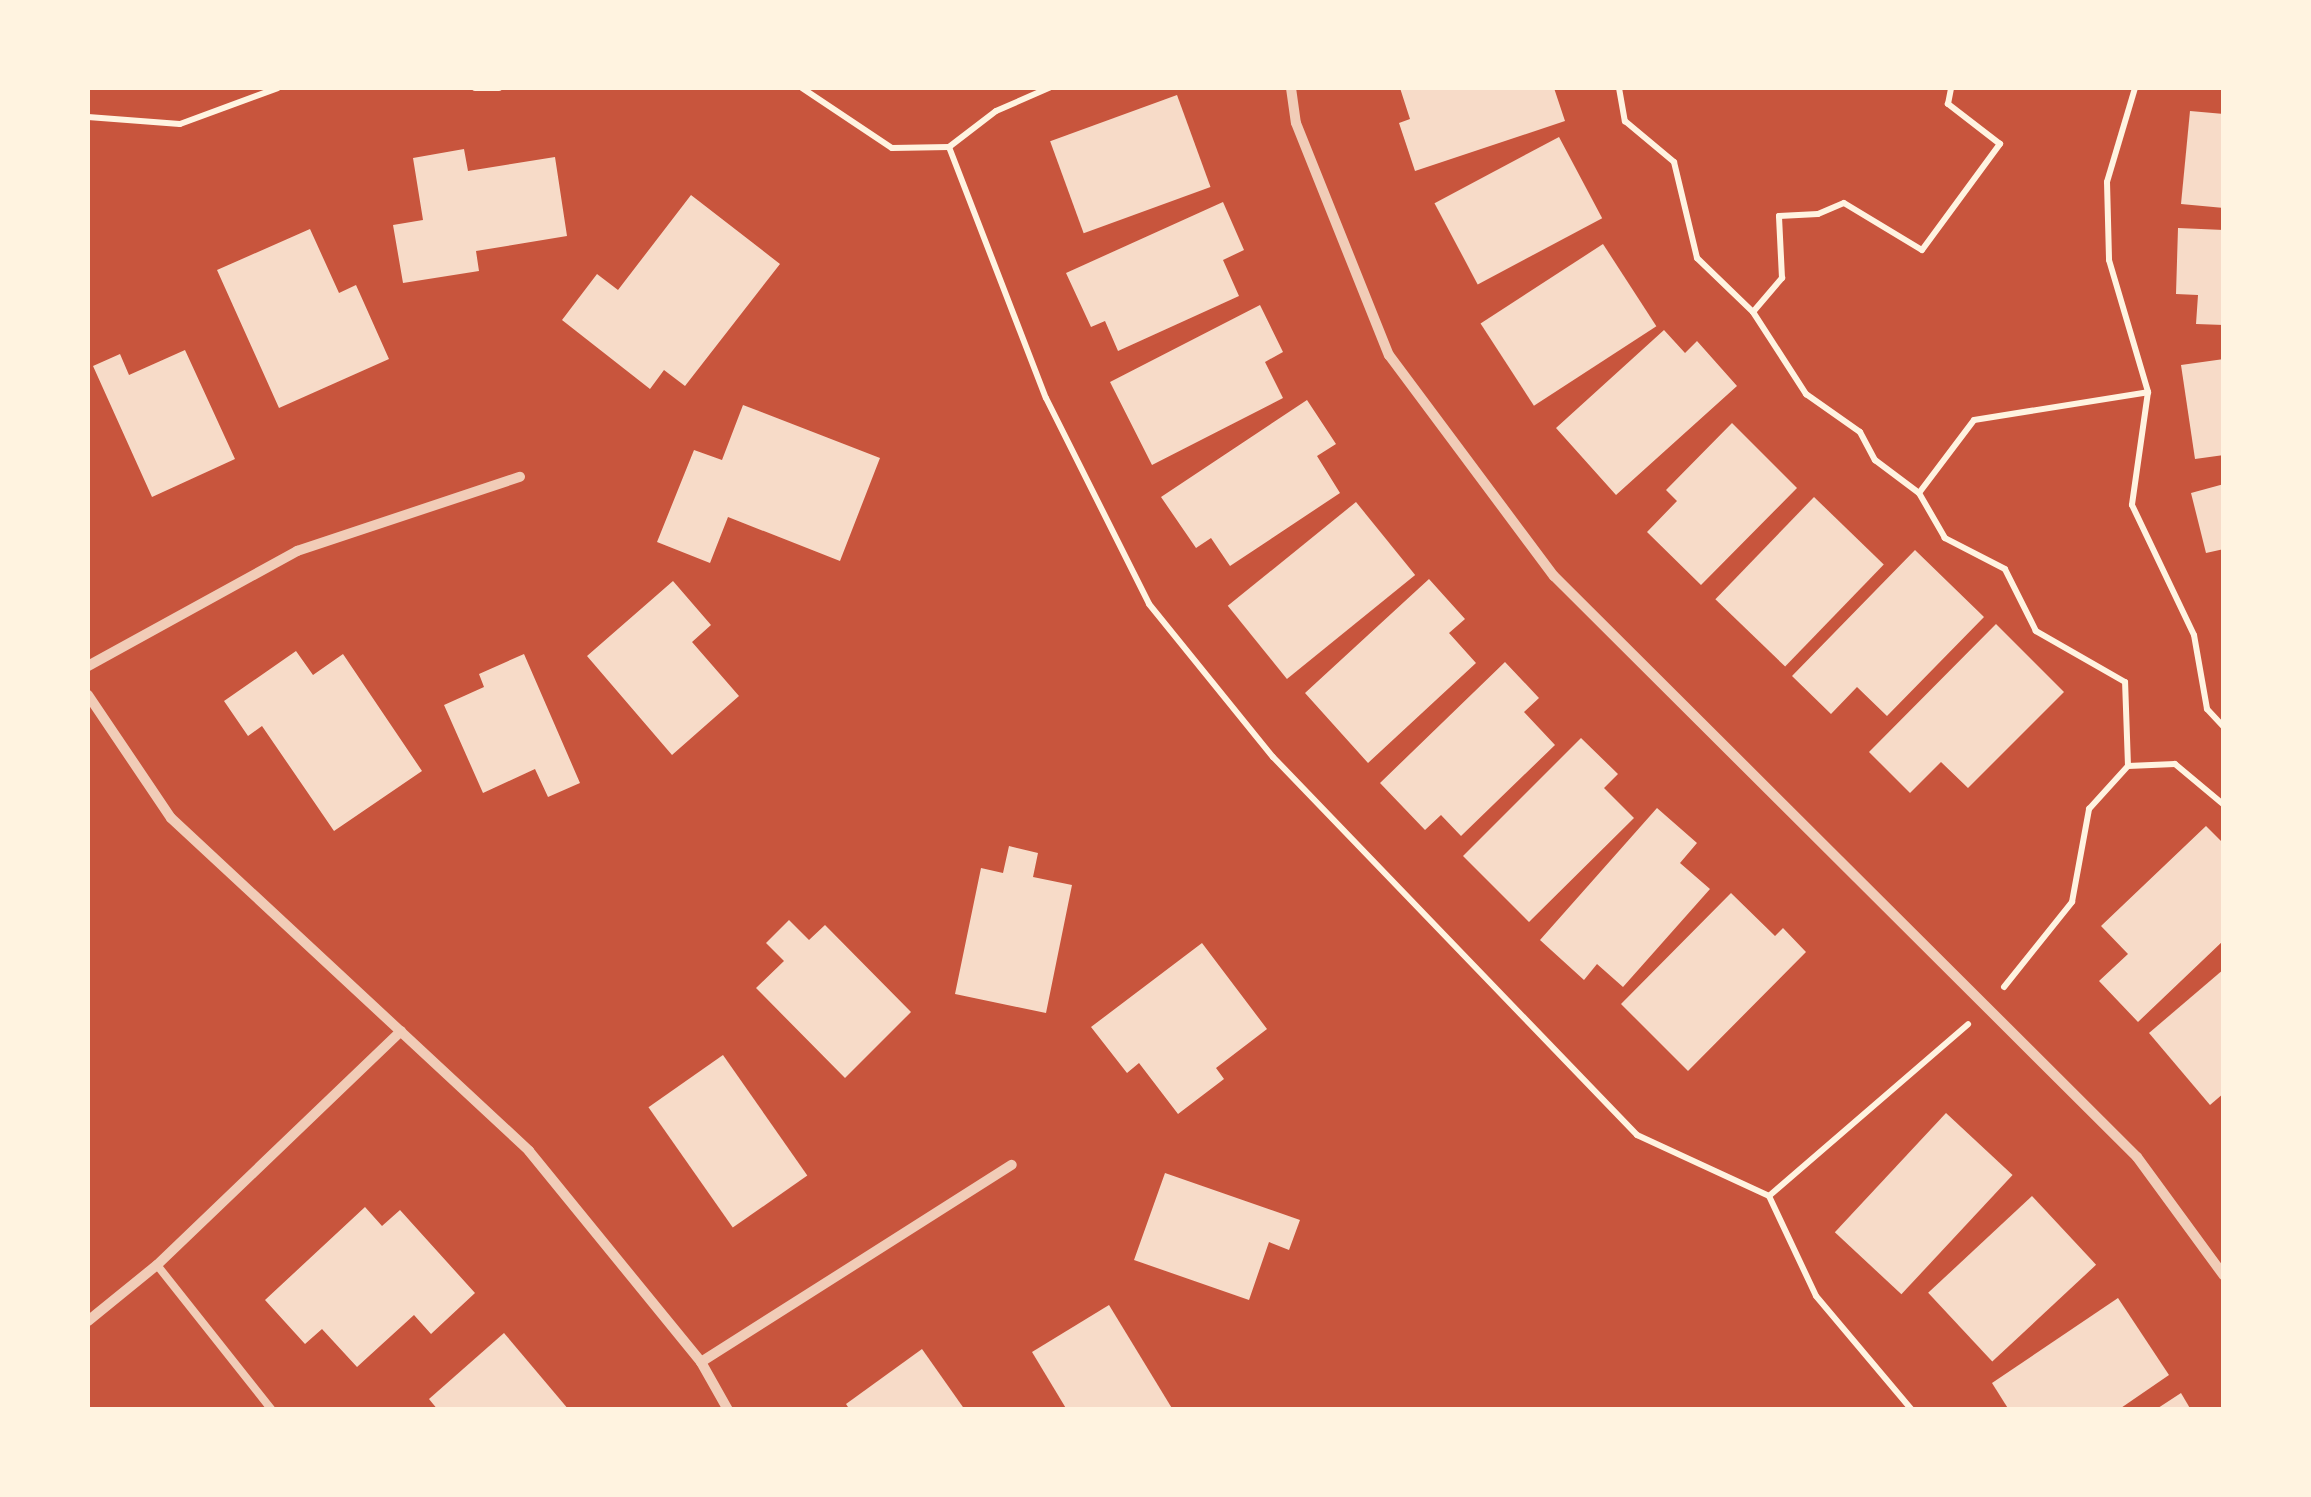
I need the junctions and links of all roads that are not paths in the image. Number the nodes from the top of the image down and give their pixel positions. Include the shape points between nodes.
1 (1291, 88) edge
2 (520, 477) dead end
3 (88, 666) edge
4 (88, 695) edge
5 (401, 1031) junction
6 (1012, 1165) dead end
7 (157, 1265) junction
8 (2224, 1276) edge
9 (88, 1322) edge
10 (700, 1362) junction
11 (272, 1410) edge
12 (728, 1410) edge

1 - 8 street via 1296,123 1389,355 1554,576 2137,1156
2 - 3 street via 297,551
4 - 5 street via 171,818
5 - 7 street
5 - 10 street via 529,1151
6 - 10 street
7 - 9 street
7 - 11 lane
10 - 12 street

